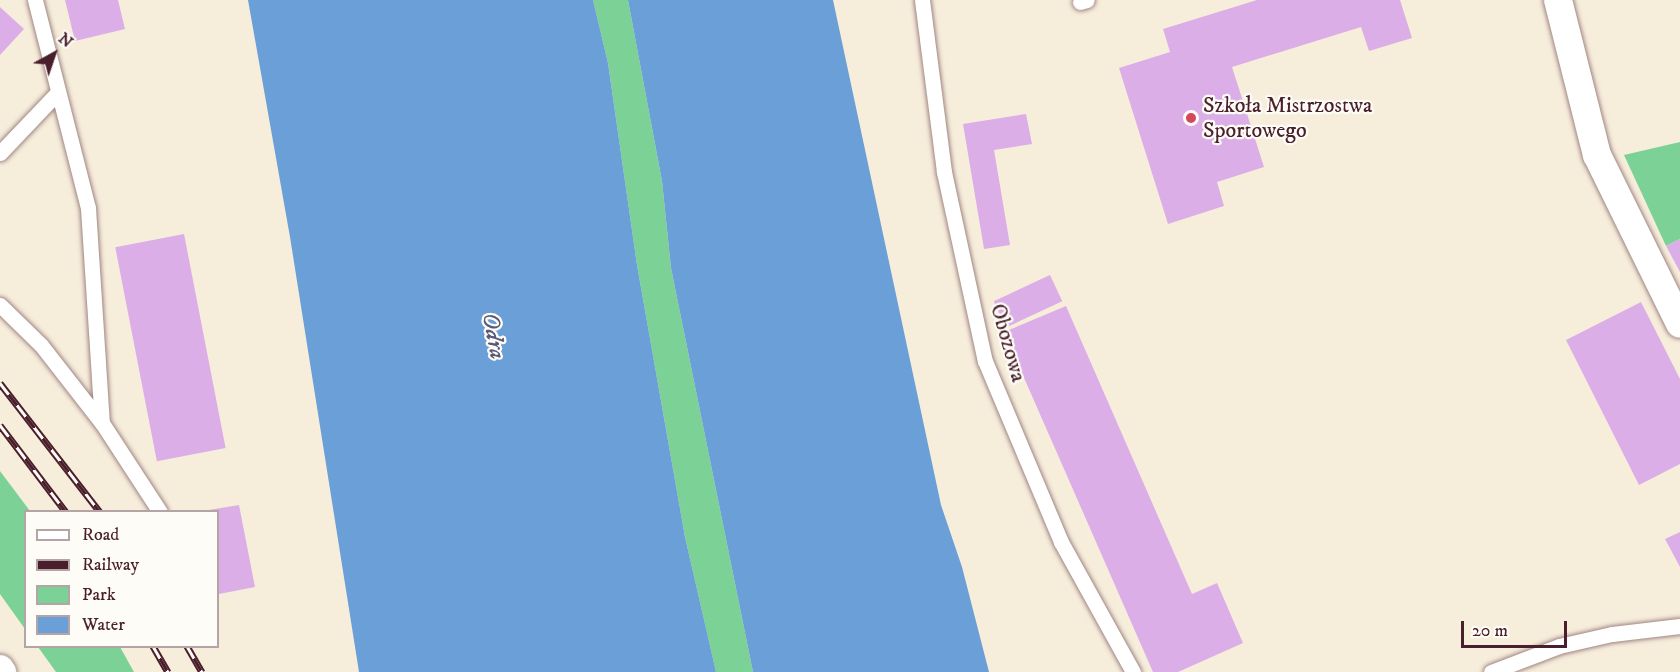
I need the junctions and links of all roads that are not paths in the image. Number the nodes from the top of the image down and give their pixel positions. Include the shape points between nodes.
1 (35, 0) edge
2 (922, 0) edge
3 (1558, 0) edge
4 (58, 92) junction
5 (0, 153) edge
6 (0, 305) edge
7 (1680, 324) edge
8 (102, 423) junction
9 (159, 510) edge
10 (1680, 626) edge
11 (1133, 672) edge
12 (1491, 672) edge

1 - 4 lane
2 - 11 lane, Obozowa via 944,172 985,361 1060,542
3 - 7 street via 1597,155
4 - 5 lane
4 - 8 lane via 88,208
6 - 8 lane via 41,345
8 - 9 lane
10 - 12 lane via 1612,634 1559,646

